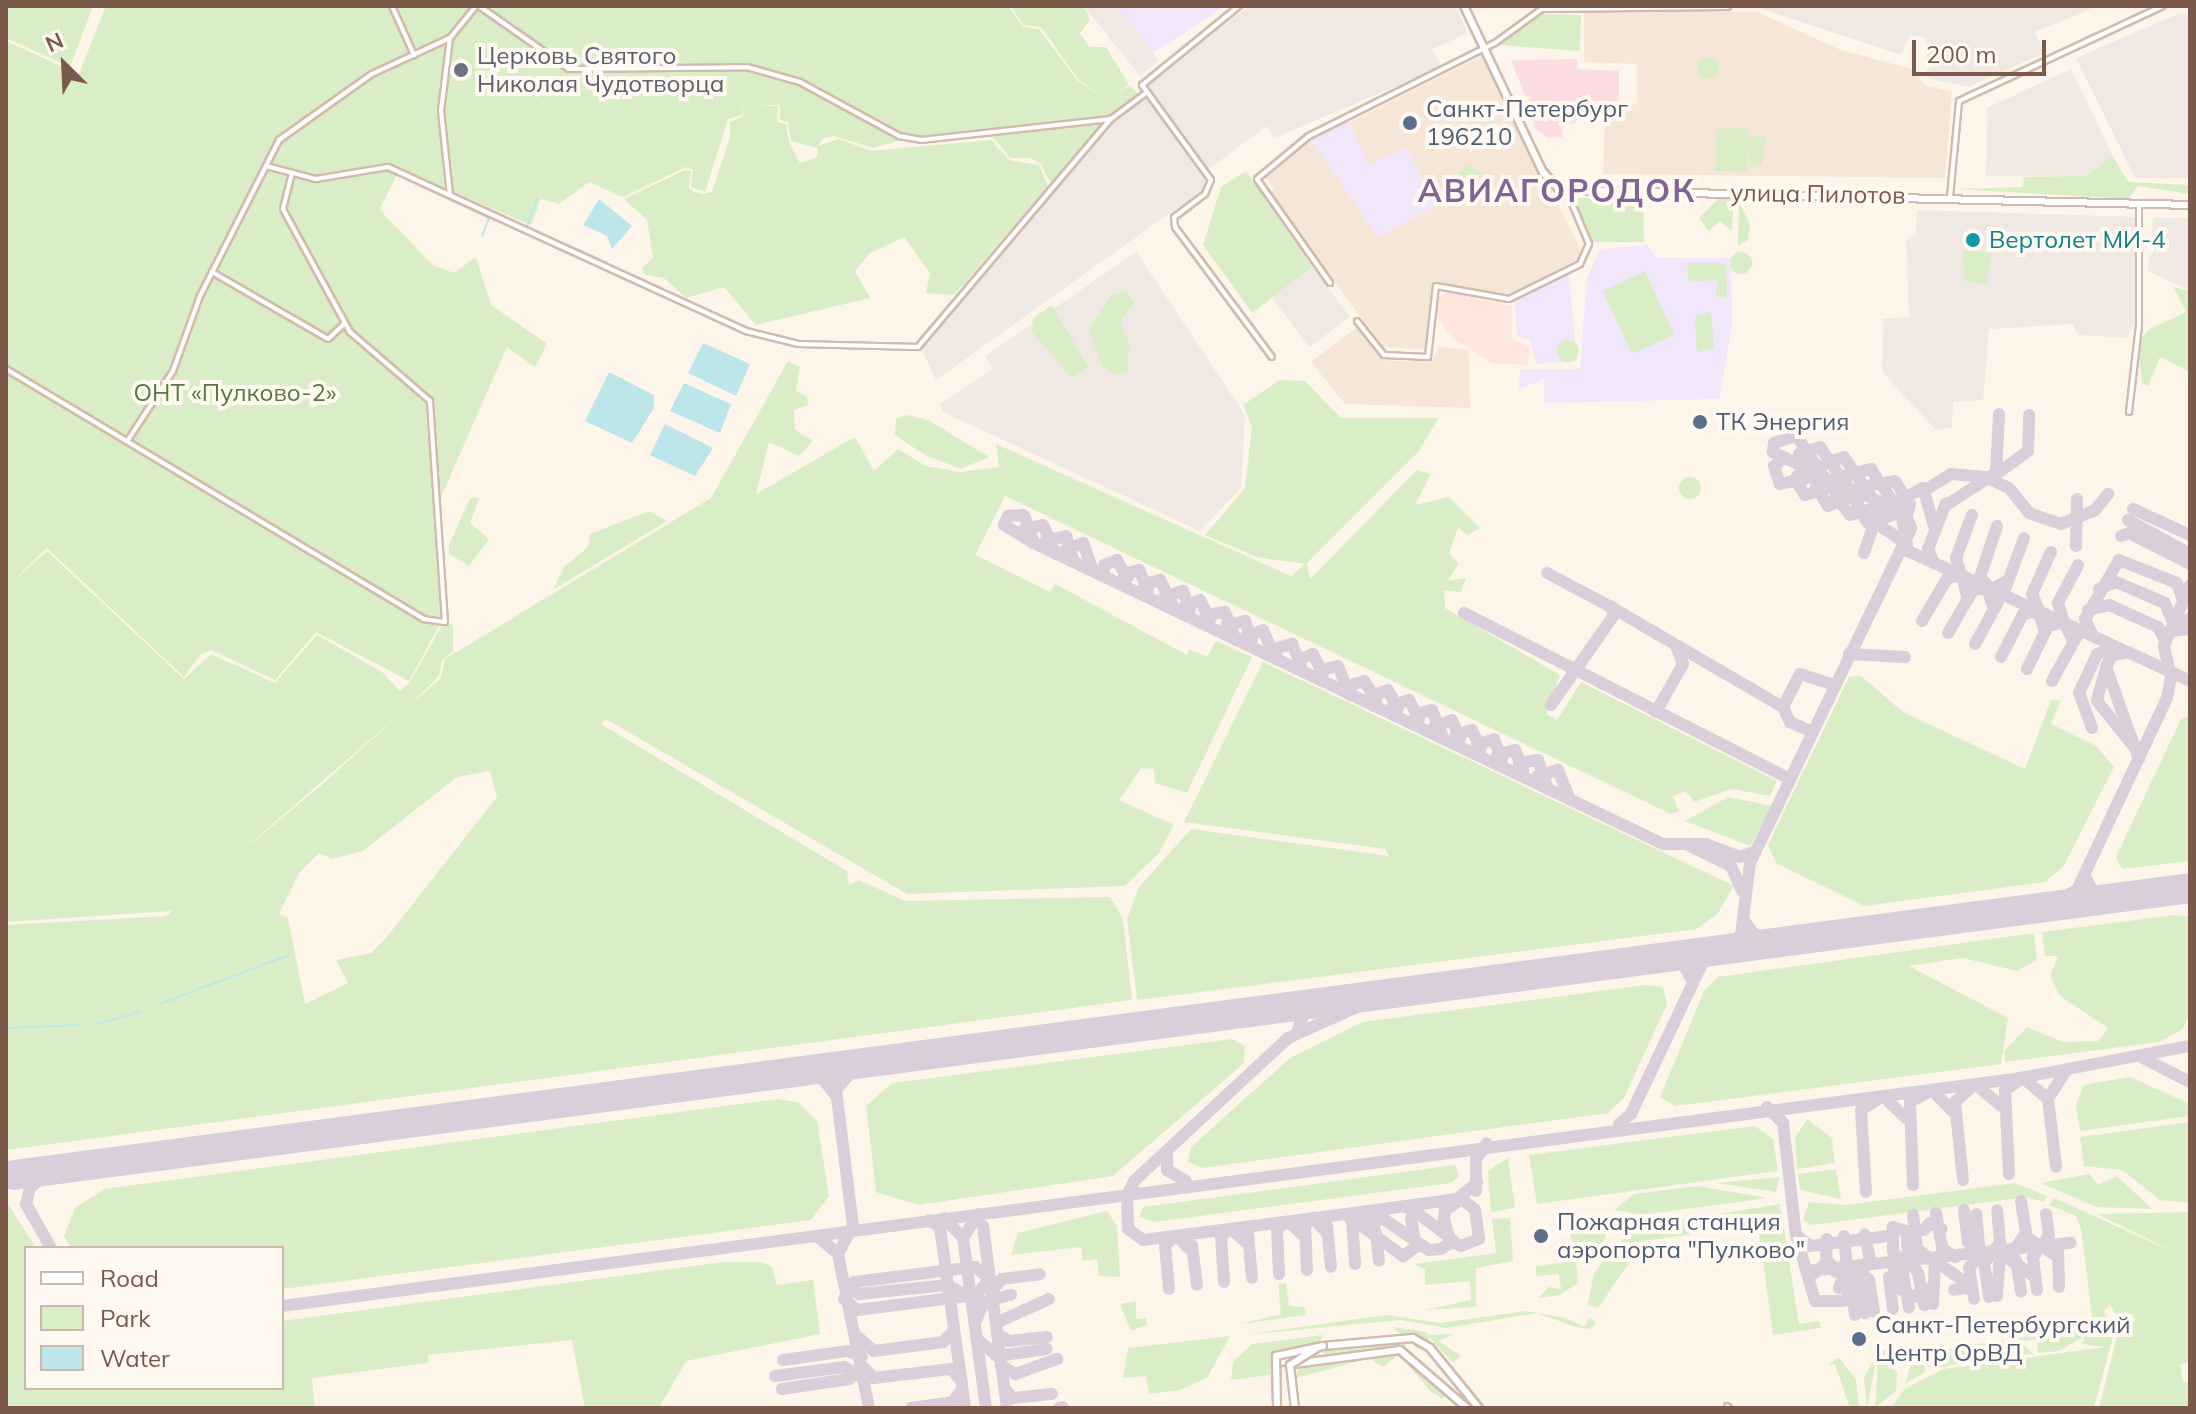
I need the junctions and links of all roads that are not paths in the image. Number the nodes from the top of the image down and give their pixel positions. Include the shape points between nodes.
1 (392, 6) edge
2 (478, 6) edge
3 (1239, 6) edge
4 (1464, 6) edge
5 (2163, 6) edge
6 (1728, 7) edge
7 (450, 38) junction
8 (1485, 49) junction
9 (414, 55) junction
10 (1146, 93) junction
11 (1111, 119) junction
12 (266, 166) junction
13 (292, 174) junction
14 (1567, 192) junction
15 (450, 195) junction
16 (1950, 197) junction
17 (2139, 204) junction
18 (2190, 205) edge
19 (212, 272) junction
20 (1330, 283) dead end
21 (1357, 321) dead end
22 (345, 323) junction
23 (1272, 357) dead end
24 (6, 369) edge
25 (2129, 412) dead end
26 (128, 440) junction
27 (1323, 1346) junction
28 (1277, 1363) dead end
29 (1277, 1408) edge
30 (1295, 1408) edge
31 (1467, 1408) edge
32 (1479, 1408) edge

1 - 9 street
2 - 7 street
2 - 11 street via 569,69 747,67 800,82 899,136
3 - 10 street via 1142,85
4 - 8 street
5 - 16 street via 1959,101
6 - 8 street via 1547,8
7 - 9 street
7 - 15 street via 441,111
8 - 14 street via 1547,179
8 - 20 street via 1309,136 1257,179
9 - 12 street via 296,125
10 - 11 street
10 - 23 street via 1211,180 1173,222
11 - 15 street via 918,347 798,344 746,331
12 - 13 street
12 - 19 street
13 - 15 street via 326,178 377,165
13 - 22 street via 283,209
14 - 16 street, улица Пилотов
14 - 21 street via 1589,244 1585,260 1509,299 1436,286 1435,340 1428,357 1384,355
16 - 17 street, улица Пилотов
17 - 18 street, улица Пилотов
17 - 25 street via 2139,325
19 - 22 street via 328,339
19 - 26 street via 173,371
22 - 26 street via 430,401 446,569 445,619 439,626
24 - 26 street
27 - 29 street, bridge via 1276,1356
27 - 30 street, bridge via 1290,1365
27 - 32 street via 1396,1336 1427,1345
28 - 31 street via 1400,1350

